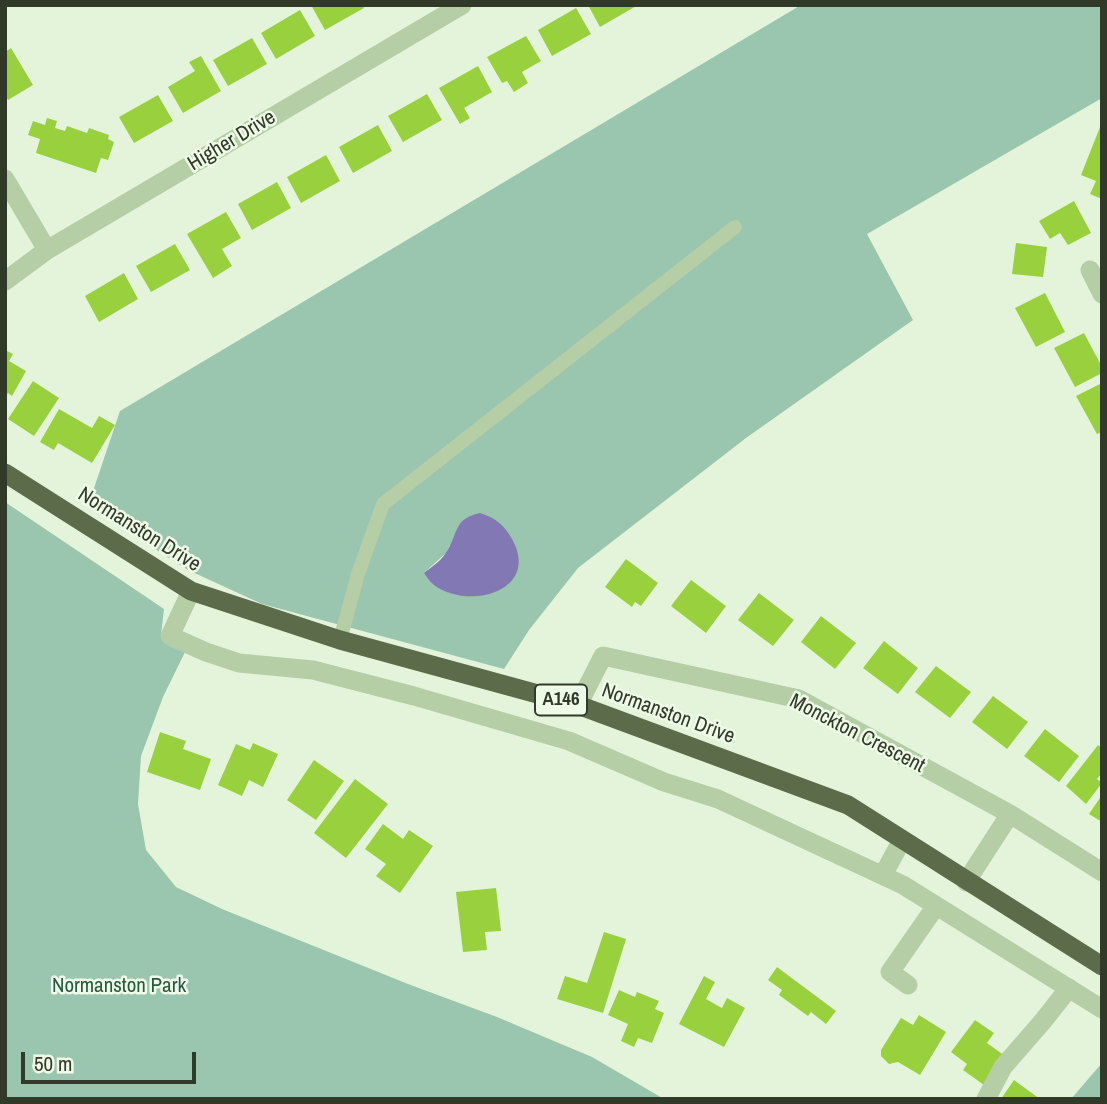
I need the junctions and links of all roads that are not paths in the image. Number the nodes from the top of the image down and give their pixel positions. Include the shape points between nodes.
1 (462, 5) edge
2 (5, 179) edge
3 (735, 226) dead end
4 (47, 250) junction
5 (1090, 270) dead end
6 (5, 280) edge
7 (1102, 294) edge
8 (5, 472) edge
9 (191, 591) junction
10 (340, 640) junction
11 (578, 705) junction
12 (1010, 814) junction
13 (902, 840) junction
14 (1102, 872) edge
15 (883, 875) junction
16 (966, 882) junction
17 (936, 906) junction
18 (1102, 966) edge
19 (908, 985) dead end
20 (1069, 988) junction
21 (1102, 1009) edge
22 (986, 1099) edge

1 - 4 street, Higher Drive
2 - 4 street
3 - 10 lane via 383,504
4 - 6 street, Higher Drive
5 - 7 street
8 - 9 highway, Normanston Drive / A146
9 - 10 highway, Normanston Drive / A146
9 - 15 street via 170,636 206,652 239,663 313,670 569,741 664,782 718,799
10 - 11 highway, Normanston Drive / A146
11 - 12 street, Monckton Crescent via 603,656 799,699
11 - 13 highway, Normanston Drive / A146 via 848,805
12 - 14 street, Monckton Crescent
12 - 16 street
13 - 15 street
13 - 16 highway, Normanston Drive / A146
15 - 17 street
16 - 18 highway, Normanston Drive / A146
17 - 19 street via 890,972
17 - 20 street
20 - 21 street
20 - 22 street via 1003,1067

